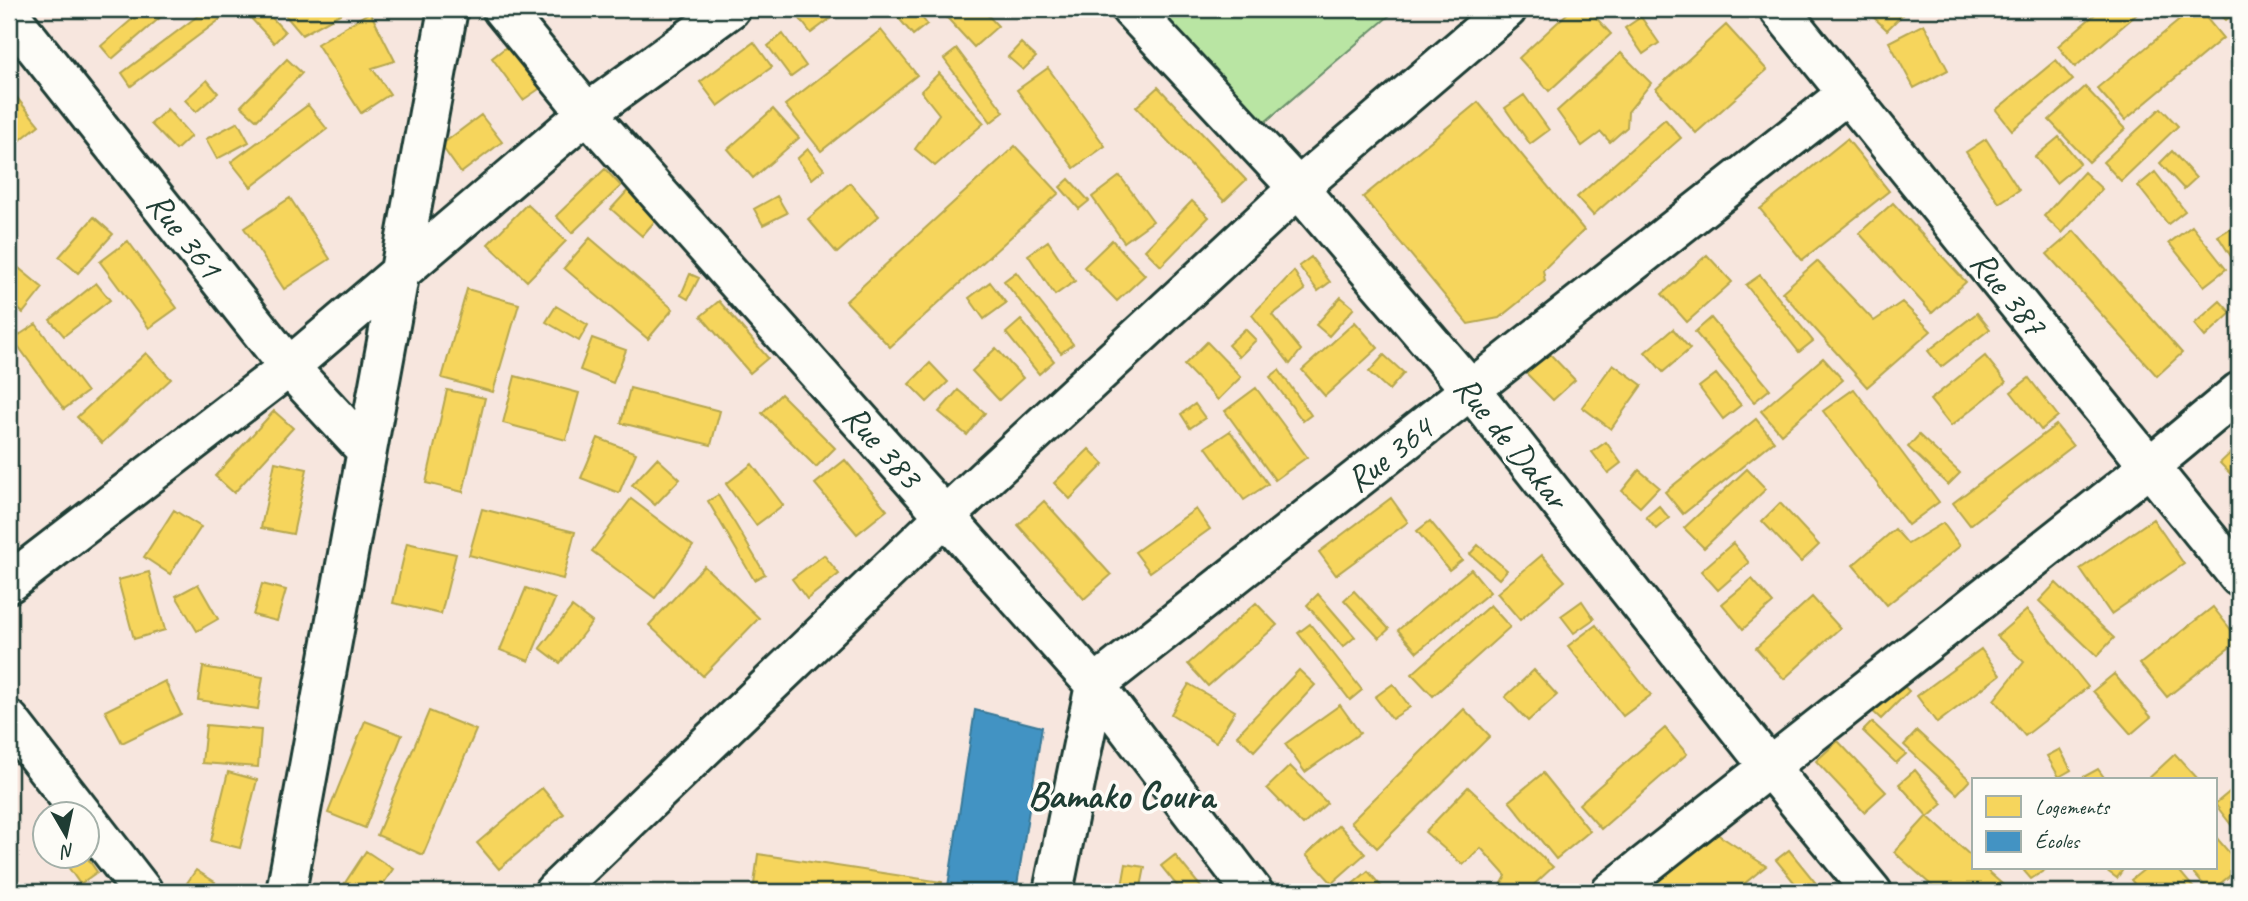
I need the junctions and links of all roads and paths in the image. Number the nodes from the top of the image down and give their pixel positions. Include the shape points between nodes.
1 (448, 9) edge
2 (502, 9) edge
3 (730, 9) edge
4 (1131, 9) edge
5 (1507, 9) edge
6 (1779, 9) edge
7 (9, 14) edge
8 (1847, 93) junction
9 (587, 113) junction
10 (1297, 188) junction
11 (400, 272) junction
12 (289, 367) junction
13 (1471, 390) junction
14 (2239, 392) edge
15 (367, 451) junction
16 (2150, 466) junction
17 (945, 516) junction
18 (2239, 577) edge
19 (9, 583) edge
20 (1095, 685) junction
21 (9, 720) edge
22 (1770, 768) junction
23 (71, 800) edge
24 (102, 839) edge
25 (143, 892) edge
26 (286, 892) edge
27 (554, 892) edge
28 (1054, 892) edge
29 (1253, 892) edge
30 (1611, 892) edge
31 (1872, 892) edge

1 - 11 street
2 - 9 street, Rue 383
3 - 9 street
4 - 10 street, Rue de Dakar
5 - 10 street
6 - 8 street, Rue 387
7 - 12 street, Rue 361
8 - 13 street, Rue 364
8 - 16 street, Rue 387
9 - 11 street
9 - 17 street, Rue 383
10 - 13 street, Rue de Dakar
10 - 17 street
11 - 12 street
11 - 15 street
12 - 15 street, Rue 361
12 - 19 street
13 - 20 street, Rue 364
13 - 22 street, Rue de Dakar
14 - 16 street
15 - 26 street
16 - 18 street, Rue 387
16 - 22 street
17 - 20 street, Rue 383
17 - 27 street
20 - 28 street
20 - 29 street, Rue 383
21 - 23 street
22 - 30 street
22 - 31 street, Rue de Dakar
24 - 25 street

